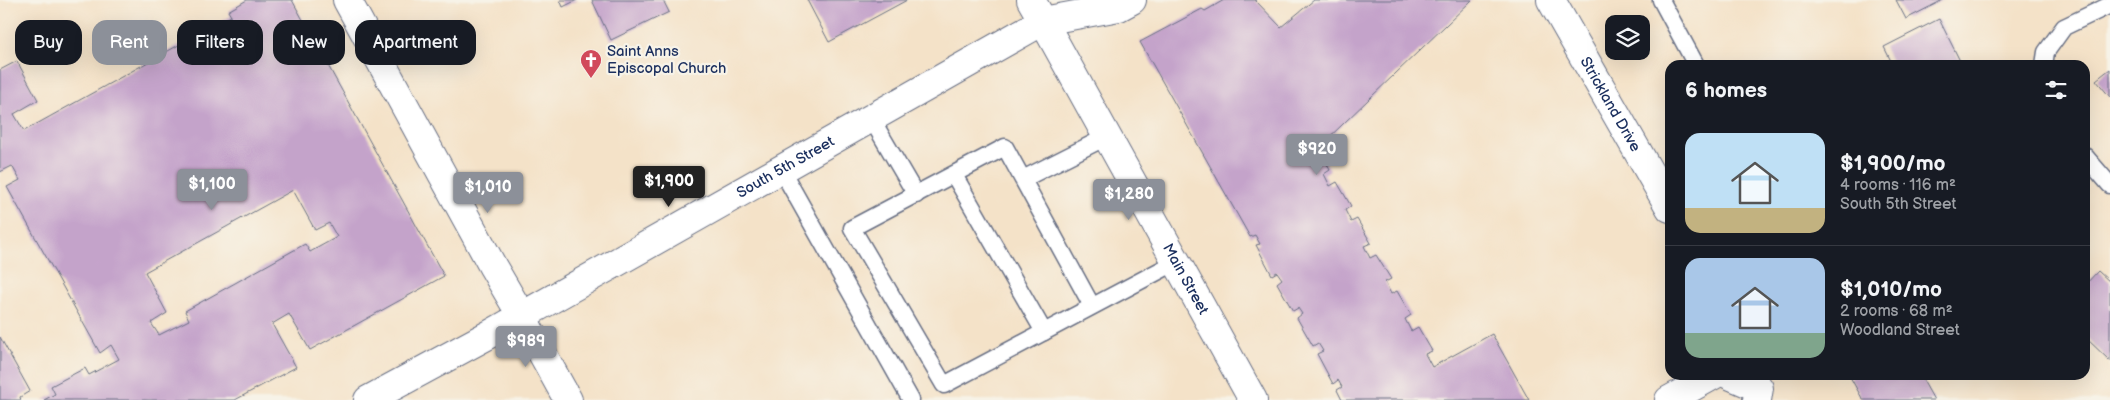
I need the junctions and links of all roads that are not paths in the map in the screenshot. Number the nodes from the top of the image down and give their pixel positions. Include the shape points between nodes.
1 (347, 0) edge
2 (1064, 0) edge
3 (1132, 0) edge
4 (1551, 0) edge
5 (1662, 0) edge
6 (2110, 5) edge
7 (1037, 11) edge
8 (1693, 60) edge
9 (2045, 60) edge
10 (871, 118) junction
11 (1106, 138) junction
12 (2090, 162) edge
13 (781, 169) junction
14 (954, 175) junction
15 (1023, 179) junction
16 (2110, 185) edge
17 (916, 195) junction
18 (1665, 199) edge
19 (1176, 262) junction
20 (1092, 306) junction
21 (521, 315) junction
22 (1044, 332) junction
23 (1705, 380) edge
24 (1740, 380) edge
25 (1757, 388) edge
26 (368, 400) edge
27 (568, 400) edge
28 (911, 400) edge
29 (1254, 400) edge
30 (1669, 400) edge

1 - 21 main road
2 - 7 main road
3 - 7 main road via 1119,7
4 - 18 main road, Strickland Drive
5 - 8 lane
6 - 9 lane via 2064,27 2046,52
7 - 10 main road, South 5th Street
7 - 11 main road, Main Street
10 - 13 main road, South 5th Street
10 - 17 lane
11 - 15 lane
11 - 19 main road, Main Street
12 - 16 lane
13 - 21 main road, South 5th Street
13 - 28 lane
14 - 15 lane via 1005,147
14 - 17 lane
14 - 22 lane via 990,224 1031,294
15 - 20 lane via 1028,203 1068,274
17 - 22 lane via 852,228 944,385
19 - 20 lane
19 - 29 main road, Main Street
20 - 22 lane
21 - 26 main road, South 5th Street
21 - 27 main road
23 - 30 main road
24 - 25 main road

